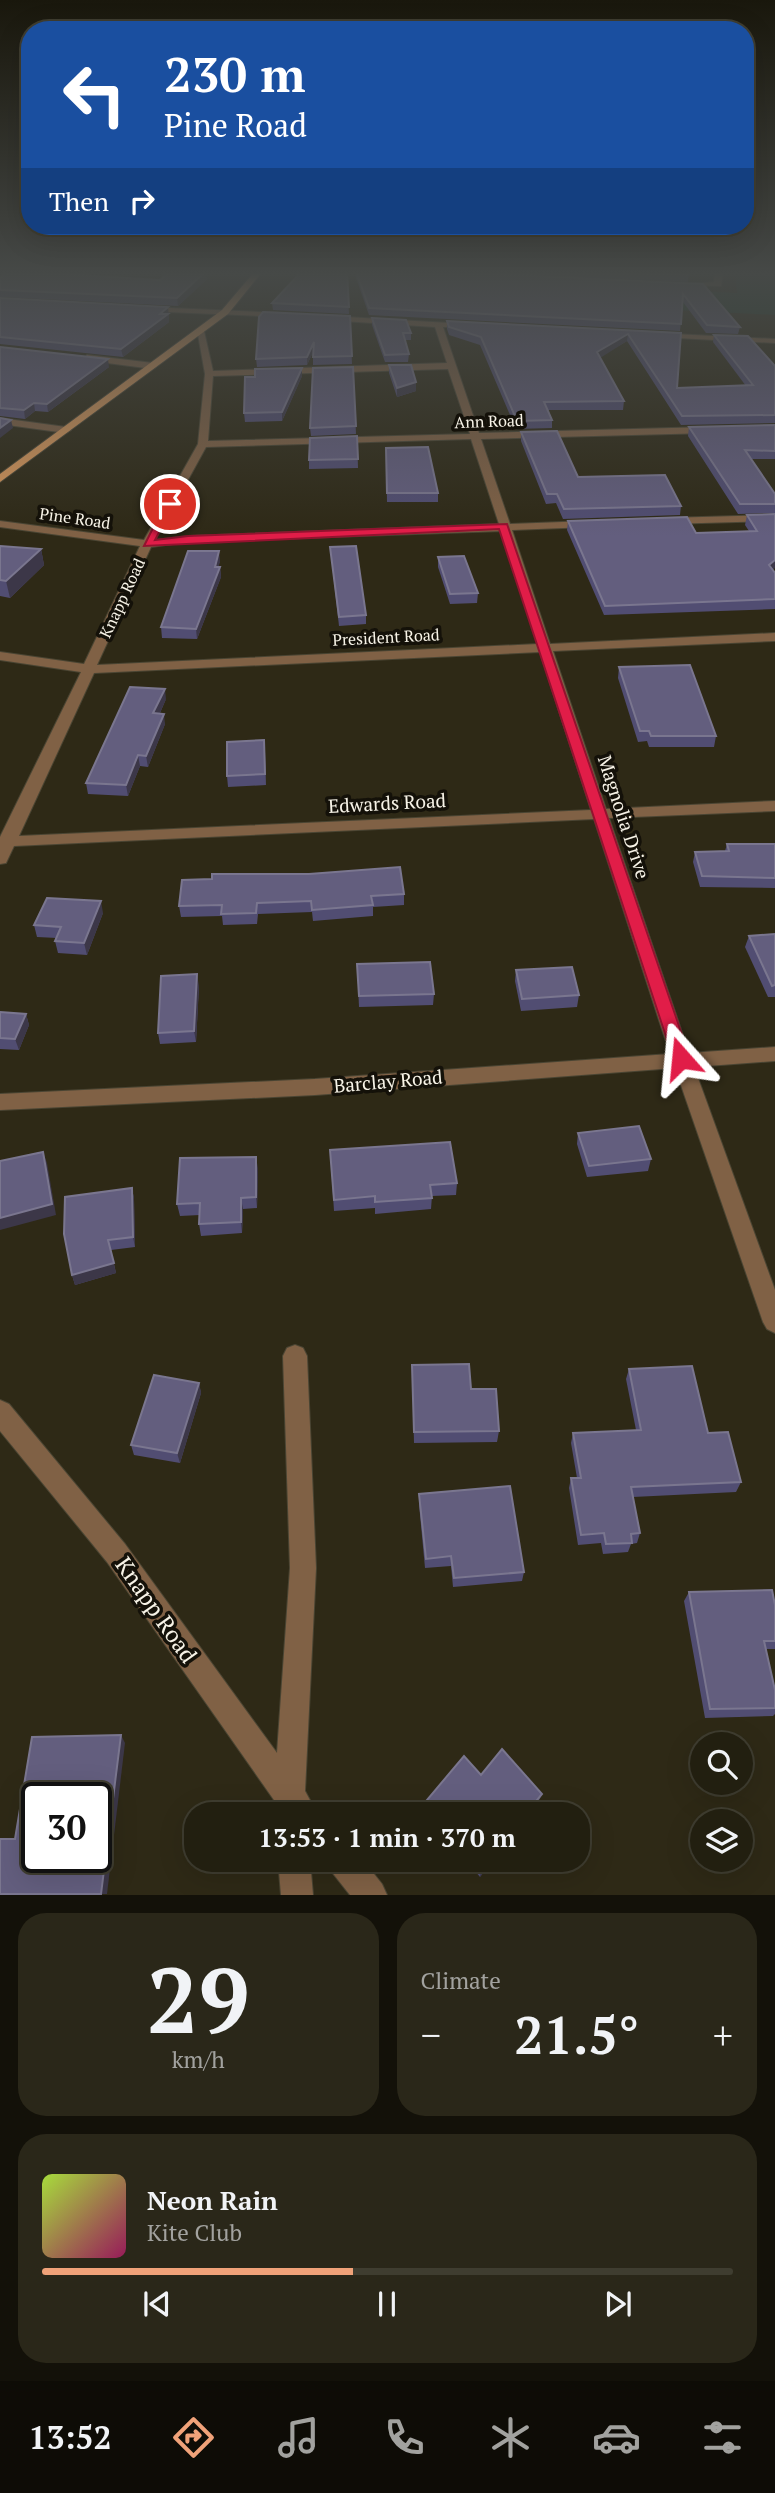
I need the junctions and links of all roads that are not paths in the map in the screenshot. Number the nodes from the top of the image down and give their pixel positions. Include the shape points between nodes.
1 (98, 359) edge
2 (162, 359) edge
3 (206, 359) edge
4 (448, 359) edge
5 (153, 366) junction
6 (449, 366) junction
7 (209, 374) junction
8 (0, 421) edge
9 (66, 430) junction
10 (721, 430) edge
11 (477, 437) junction
12 (203, 444) junction
13 (0, 479) edge
14 (775, 518) edge
15 (653, 522) edge
16 (598, 523) edge
17 (0, 524) edge
18 (503, 526) junction
19 (147, 544) junction
20 (775, 637) edge
21 (545, 646) junction
22 (0, 656) edge
23 (89, 669) junction
24 (775, 806) edge
25 (601, 813) junction
26 (4, 842) edge
27 (0, 859) edge
28 (775, 1054) edge
29 (681, 1058) junction
30 (0, 1102) edge
31 (775, 1322) edge
32 (295, 1356) dead end
33 (0, 1412) edge
34 (289, 1802) edge
35 (294, 1802) edge
36 (295, 1872) edge
37 (352, 1872) edge
38 (297, 1895) edge
39 (371, 1895) edge

1 - 5 street
2 - 5 main road
3 - 7 street, Knapp Road
4 - 6 street, Magnolia Drive
5 - 9 main road
6 - 7 street
6 - 11 street, Magnolia Drive
7 - 12 street, Knapp Road
8 - 9 street
9 - 13 main road
10 - 11 street, Ann Road
11 - 12 street, Ann Road
11 - 18 street, Magnolia Drive
12 - 19 street, Knapp Road
14 - 15 street
16 - 18 street, Pine Road
17 - 19 street, Pine Road
18 - 19 street, Pine Road
18 - 21 street, Magnolia Drive
19 - 23 street, Knapp Road
20 - 21 street, President Road
21 - 23 street, President Road
21 - 25 street, Magnolia Drive
22 - 23 street, President Road
23 - 26 street, Knapp Road
24 - 25 street, Edwards Road
25 - 26 street, Edwards Road
25 - 29 street, Magnolia Drive
26 - 27 street, Knapp Road
28 - 29 street, Barclay Road
29 - 30 street, Barclay Road via 315,1087
29 - 31 street, Magnolia Drive
32 - 35 street via 303,1568
33 - 34 street, Knapp Road via 116,1553
36 - 38 street
37 - 39 street

